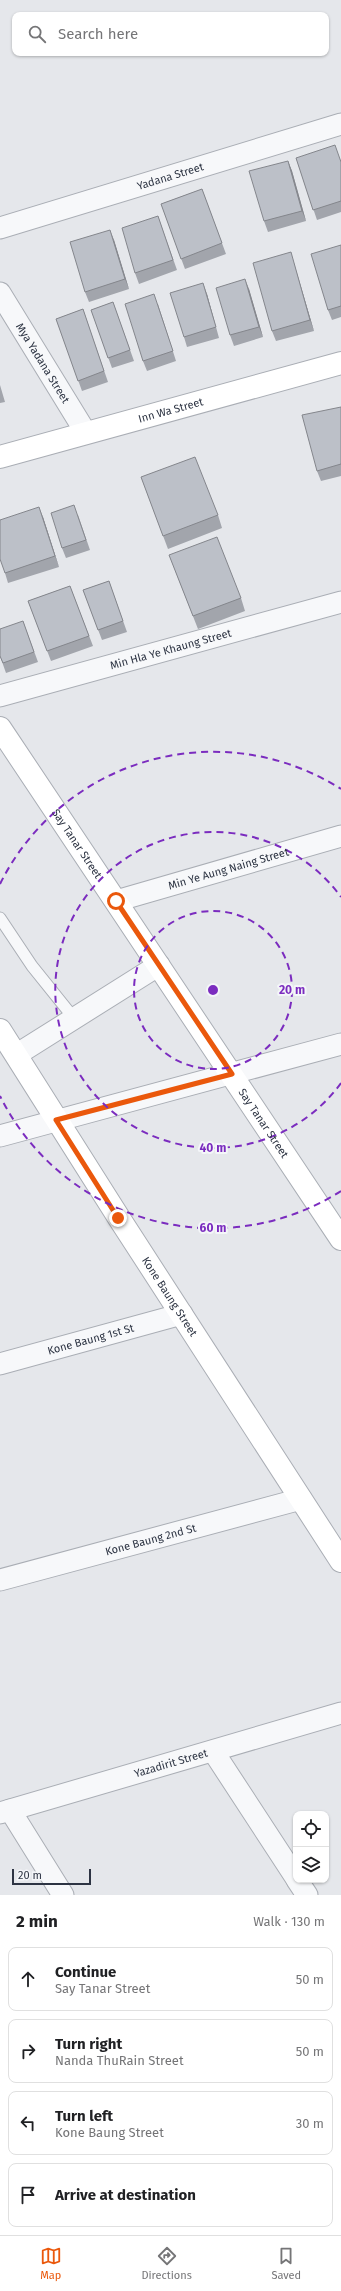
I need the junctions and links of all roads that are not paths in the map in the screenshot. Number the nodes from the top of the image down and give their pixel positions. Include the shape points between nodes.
1 (341, 124) edge
2 (0, 228) edge
3 (0, 293) edge
4 (341, 363) edge
5 (86, 433) junction
6 (0, 457) edge
7 (341, 602) edge
8 (0, 696) edge
9 (0, 728) edge
10 (341, 836) edge
11 (116, 901) junction
12 (0, 918) edge
13 (159, 965) junction
14 (73, 1017) junction
15 (0, 1030) edge
16 (341, 1044) edge
17 (16, 1055) junction
18 (232, 1074) junction
19 (56, 1120) junction
20 (0, 1136) edge
21 (341, 1239) edge
22 (182, 1314) junction
23 (0, 1364) edge
24 (301, 1499) junction
25 (341, 1561) edge
26 (0, 1580) edge
27 (341, 1713) edge
28 (212, 1751) junction
29 (5, 1811) edge
30 (293, 1873) edge
31 (300, 1883) edge
32 (63, 1895) edge
33 (307, 1895) edge

1 - 2 street, Yadana Street
3 - 5 street, Mya Yadana Street
4 - 5 street, Inn Wa Street
5 - 6 street, Inn Wa Street
7 - 8 street, Min Hla Ye Khaung Street
9 - 11 street, Say Tanar Street
10 - 11 street, Min Ye Aung Naing Street
11 - 13 street, Say Tanar Street
12 - 14 lane via 32,966
13 - 14 street
13 - 18 street, Say Tanar Street
14 - 17 street
15 - 17 street, Kone Baung Street
16 - 18 street
17 - 19 street, Kone Baung Street
18 - 19 street
18 - 21 street, Say Tanar Street
19 - 20 street
19 - 22 street, Kone Baung Street
22 - 23 street, Kone Baung 1st St
22 - 24 street, Kone Baung Street
24 - 25 street, Kone Baung Street
24 - 26 street, Kone Baung 2nd St
27 - 28 street, Yazadirit Street
28 - 29 street, Yazadirit Street
28 - 30 street
29 - 32 street
31 - 33 street

